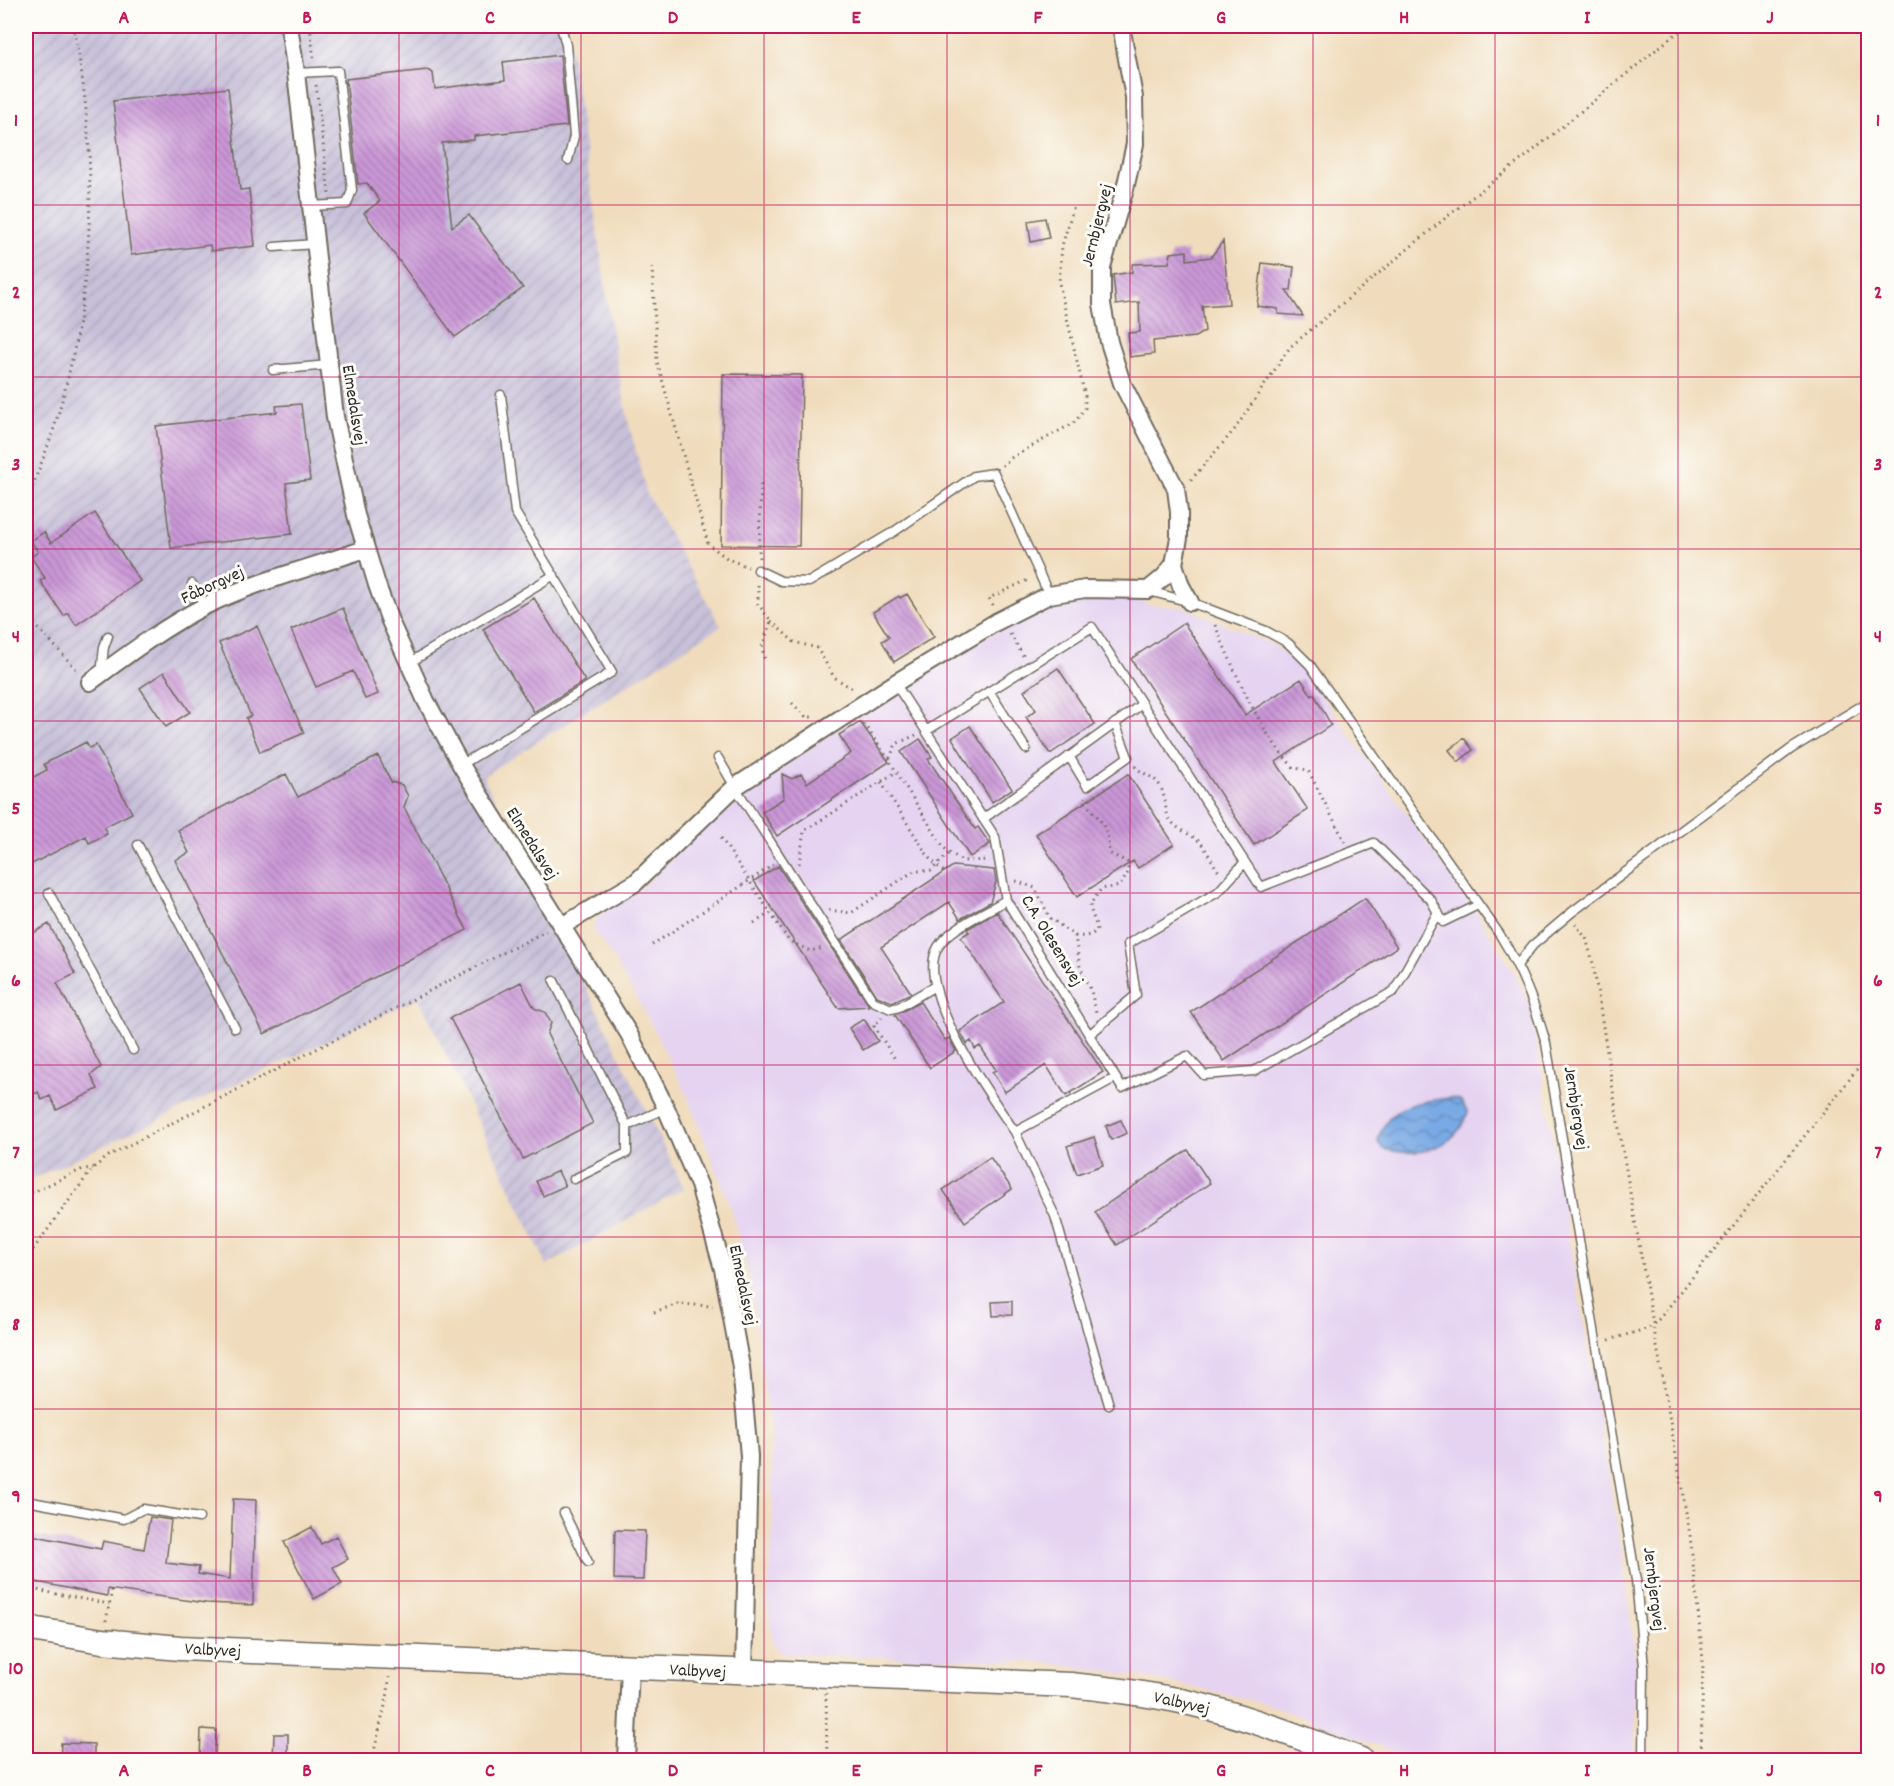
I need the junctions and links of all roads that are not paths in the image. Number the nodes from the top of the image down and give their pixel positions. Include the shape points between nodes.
1 (289, 26) edge
2 (561, 26) edge
3 (1121, 26) edge
4 (296, 73) junction
5 (568, 160) dead end
6 (311, 206) junction
7 (315, 244) junction
8 (274, 247) dead end
9 (329, 365) junction
10 (273, 370) dead end
11 (501, 395) dead end
12 (365, 549) junction
13 (1174, 564) junction
14 (758, 570) road end
15 (554, 575) junction
16 (192, 584) dead end
17 (1148, 591) junction
18 (1049, 595) junction
19 (1190, 602) junction
20 (205, 606) junction
21 (108, 636) dead end
22 (409, 663) junction
23 (96, 678) joint
24 (895, 683) junction
25 (989, 691) junction
26 (1869, 702) edge
27 (1142, 704) junction
28 (1115, 723) junction
29 (926, 731) junction
30 (1026, 749) dead end
31 (1070, 756) junction
32 (718, 758) dead end
33 (461, 765) junction
34 (735, 787) junction
35 (983, 819) junction
36 (138, 845) dead end
37 (1245, 862) junction
38 (50, 893) dead end
39 (1006, 900) junction
40 (1478, 905) junction
41 (1438, 912) junction
42 (562, 926) junction
43 (1518, 964) junction
44 (554, 981) dead end
45 (936, 986) junction
46 (235, 1028) dead end
47 (1089, 1035) junction
48 (133, 1050) dead end
49 (1115, 1078) junction
50 (666, 1108) junction
51 (627, 1126) junction
52 (1015, 1132) junction
53 (574, 1179) dead end
54 (1109, 1405) dead end
55 (26, 1501) edge
56 (564, 1513) dead end
57 (199, 1518) dead end
58 (588, 1562) dead end
59 (26, 1628) edge
60 (630, 1667) junction
61 (744, 1672) junction
62 (626, 1761) edge
63 (1361, 1761) edge
64 (1643, 1761) edge

1 - 4 street, Elmedalsvej
2 - 5 lane via 574,136
3 - 13 street, Jernbjergvej via 1134,97 1134,144 1102,267 1102,304 1122,383 1176,489 1179,538
4 - 6 street, Elmedalsvej
4 - 6 lane via 338,71 351,178 347,204
6 - 7 street, Elmedalsvej
7 - 8 lane
7 - 9 street, Elmedalsvej
9 - 10 lane
9 - 12 street, Elmedalsvej via 334,417
11 - 15 lane via 515,512
12 - 20 street, Fåborgvej
12 - 22 street, Elmedalsvej
13 - 17 street
13 - 19 street, Jernbjergvej
14 - 18 lane via 781,580 810,582 895,531 974,476 994,473
15 - 22 lane
15 - 33 lane via 612,672
16 - 20 lane
17 - 18 street via 1085,589
17 - 19 lane, Jernbjergvej
18 - 24 street
19 - 40 lane, Jernbjergvej via 1266,631 1288,643 1310,666
20 - 23 street, Fåborgvej via 157,634
21 - 23 lane
22 - 33 street, Elmedalsvej
24 - 29 lane, C.A. Olesensvej
24 - 34 street
25 - 27 lane via 1092,627
25 - 29 lane
25 - 30 lane
26 - 43 lane via 1791,749 1568,915 1533,945
27 - 28 lane
27 - 37 lane
28 - 31 lane
28 - 31 lane via 1128,757 1087,786
29 - 35 lane, C.A. Olesensvej
31 - 35 lane
32 - 34 lane
33 - 42 street, Elmedalsvej
34 - 42 street via 635,884
34 - 45 lane via 873,1001 891,1009
35 - 39 lane, C.A. Olesensvej via 995,837
36 - 46 lane
37 - 41 lane via 1260,886 1374,843 1431,900
37 - 47 lane via 1218,892 1128,944 1136,995
38 - 48 lane
39 - 45 lane via 954,931 938,946 933,961
39 - 47 lane, C.A. Olesensvej
40 - 41 lane via 1443,922
40 - 43 lane, Jernbjergvej
41 - 49 lane, C.A. Olesensvej via 1394,991 1254,1071 1204,1075 1186,1056 1122,1088
42 - 50 street, Elmedalsvej via 629,1034
43 - 64 lane, Jernbjergvej via 1546,1043 1636,1580 1644,1667
44 - 51 lane
45 - 52 lane via 955,1038
47 - 49 lane, C.A. Olesensvej
49 - 52 lane
50 - 51 lane
50 - 61 street, Elmedalsvej via 699,1185 723,1269 741,1367 749,1456
51 - 53 lane via 627,1153
52 - 54 lane via 1055,1216
55 - 57 lane via 124,1519 143,1509
56 - 58 lane
59 - 60 street, Valbyvej via 102,1641 180,1648
60 - 61 street, Valbyvej
60 - 62 street
61 - 63 street, Valbyvej via 1071,1685 1146,1694 1292,1733

